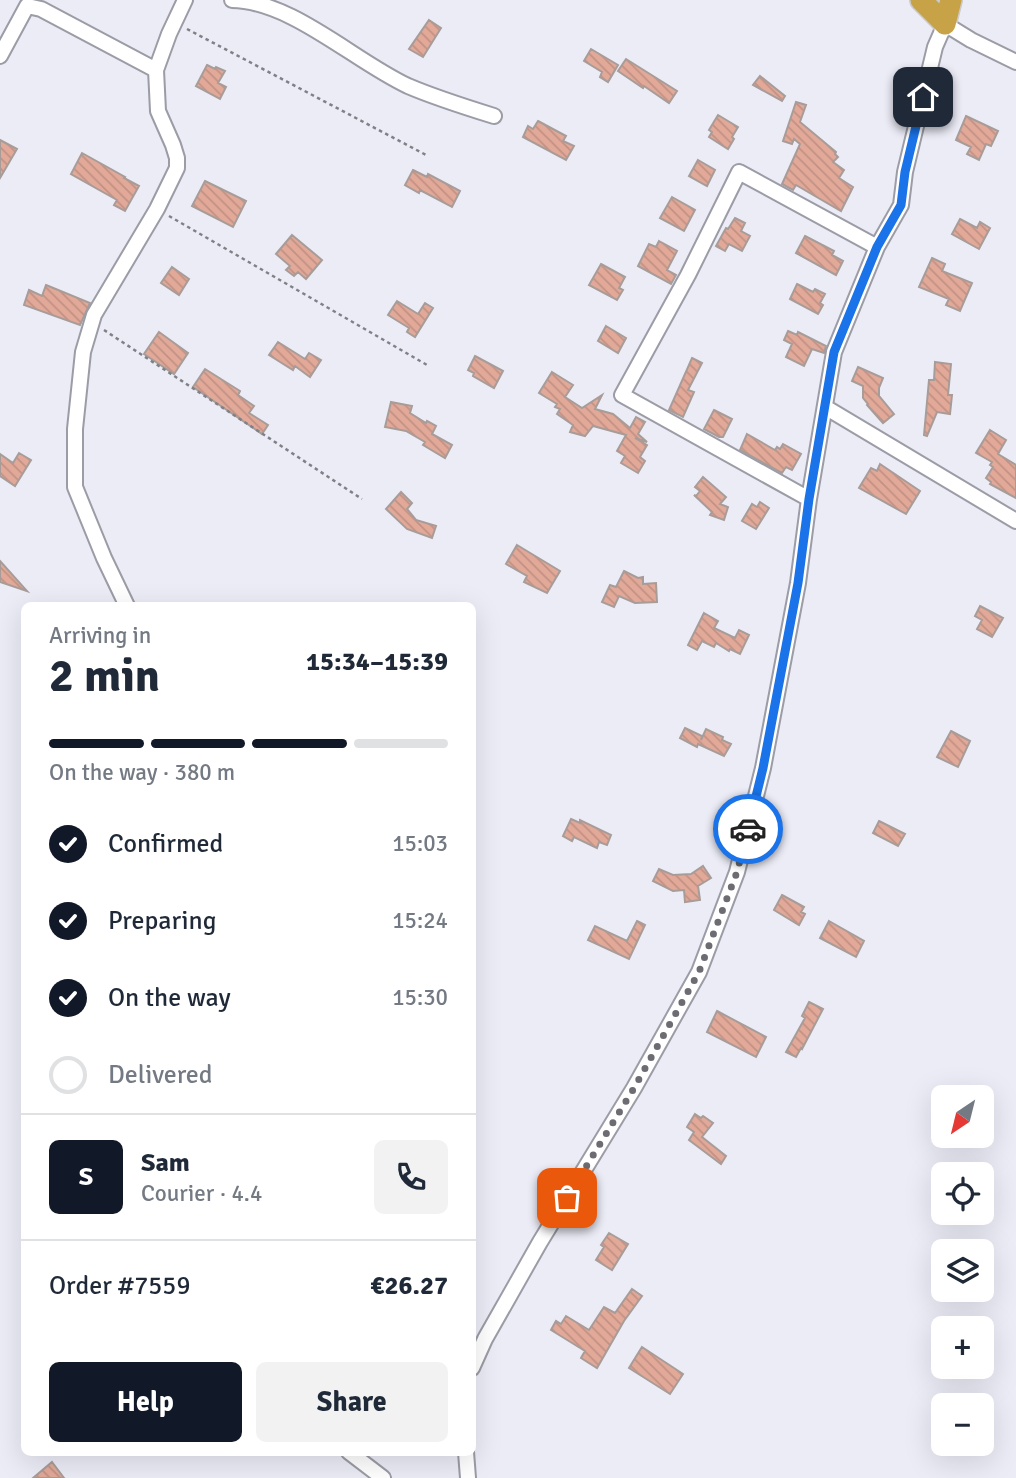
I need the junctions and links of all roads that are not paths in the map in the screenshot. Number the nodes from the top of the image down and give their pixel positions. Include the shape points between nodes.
1 (185, 0) edge
2 (232, 0) edge
3 (921, 0) edge
4 (951, 0) edge
5 (945, 23) junction
6 (0, 56) edge
7 (1016, 62) edge
8 (156, 71) junction
9 (494, 116) dead end
10 (877, 247) junction
11 (825, 407) junction
12 (809, 499) junction
13 (1016, 521) edge
14 (125, 602) edge
15 (476, 1359) edge
16 (354, 1456) edge
17 (466, 1456) edge
18 (383, 1478) edge
19 (468, 1478) edge

1 - 8 street
2 - 9 street via 268,6 407,85
3 - 5 highway
4 - 5 highway
5 - 7 street
5 - 10 street via 935,47 901,205
6 - 8 street via 27,6 41,9
8 - 14 street via 158,111 177,168 94,315 83,352 75,429 75,487
10 - 11 street via 834,352
10 - 12 street via 739,173 622,395
11 - 12 street
11 - 13 street
12 - 15 street via 763,768 737,872 699,972
16 - 18 street
17 - 19 street

